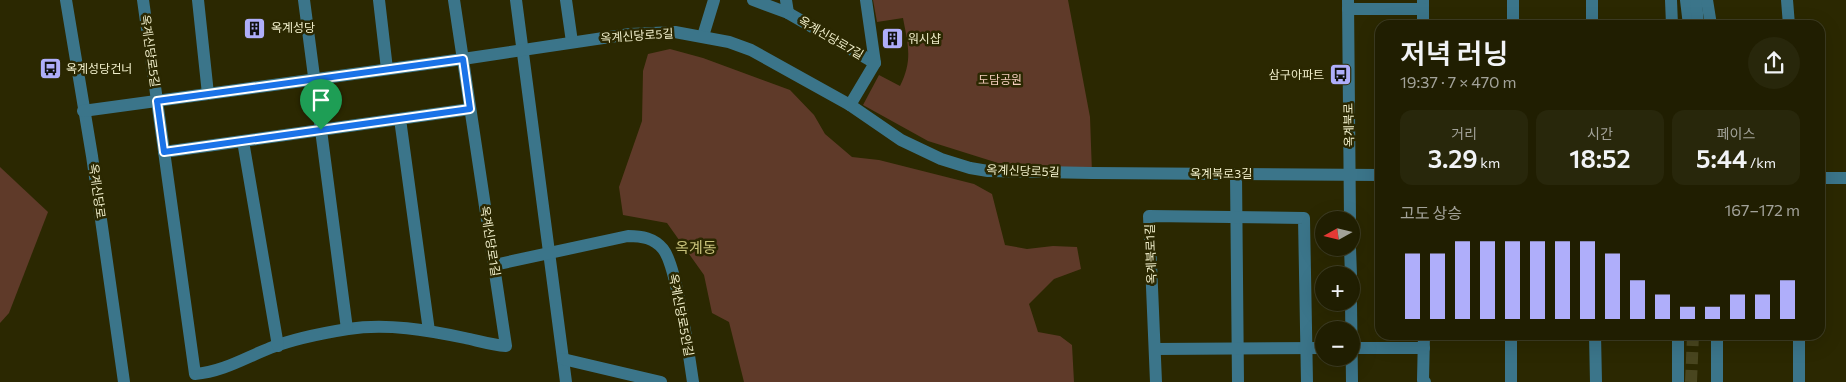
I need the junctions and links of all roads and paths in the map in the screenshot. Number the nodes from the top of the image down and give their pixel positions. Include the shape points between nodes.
1 (66, 0) edge
2 (143, 0) edge
3 (198, 0) edge
4 (304, 0) edge
5 (379, 0) edge
6 (454, 0) edge
7 (516, 0) edge
8 (566, 0) edge
9 (714, 0) edge
10 (753, 0) edge
11 (866, 0) edge
12 (1513, 0) edge
13 (1592, 0) edge
14 (1671, 0) edge
15 (1686, 0) edge
16 (1696, 0) edge
17 (1707, 0) edge
18 (1787, 0) edge
19 (1348, 4) edge
20 (1423, 4) edge
21 (787, 6) edge
22 (1423, 20) edge
23 (1513, 20) edge
24 (1592, 20) edge
25 (1672, 20) edge
26 (1688, 20) edge
27 (1698, 20) edge
28 (1710, 20) edge
29 (1788, 20) edge
30 (702, 36) junction
31 (572, 42) junction
32 (524, 50) junction
33 (463, 59) junction
34 (875, 63) junction
35 (387, 70) junction
36 (314, 80) junction
37 (208, 94) junction
38 (157, 101) junction
39 (850, 105) junction
40 (470, 109) junction
41 (84, 111) junction
42 (400, 119) junction
43 (321, 130) junction
44 (242, 141) junction
45 (164, 152) junction
46 (1092, 173) joint
47 (1236, 174) junction
48 (1350, 175) junction
49 (1375, 175) edge
50 (1825, 178) edge
51 (1846, 178) edge
52 (1350, 211) edge
53 (1236, 217) junction
54 (549, 253) junction
55 (494, 265) junction
56 (347, 329) junction
57 (429, 331) junction
58 (1512, 340) edge
59 (1595, 340) edge
60 (1678, 340) edge
61 (1717, 340) edge
62 (1799, 340) edge
63 (1424, 341) edge
64 (278, 346) junction
65 (1360, 347) edge
66 (1306, 348) junction
67 (1315, 348) edge
68 (1155, 349) junction
69 (1238, 349) junction
70 (563, 360) junction
71 (1352, 366) edge
72 (124, 382) edge
73 (566, 382) edge
74 (661, 382) edge
75 (693, 382) edge
76 (1156, 382) edge
77 (1238, 382) edge
78 (1307, 382) edge
79 (1352, 382) edge
80 (1425, 382) edge
81 (1511, 382) edge
82 (1596, 382) edge
83 (1678, 382) edge
84 (1717, 382) edge
85 (1799, 382) edge

1 - 41 street, 옥계신당로
2 - 38 street, 옥계신당로5길
3 - 37 street
4 - 36 street
5 - 35 street
6 - 33 street
7 - 32 street
8 - 31 street
9 - 30 street
10 - 21 street, 옥계신당로7길
11 - 34 street
12 - 23 street
13 - 24 street
14 - 25 street
15 - 26 street
16 - 27 street
17 - 28 street
18 - 29 street
19 - 20 street
19 - 48 street, 옥계북로
20 - 22 street
21 - 34 street, 옥계신당로7길
30 - 31 street, 옥계신당로5길 via 656,32
30 - 39 street, 옥계신당로5길 via 751,50
31 - 32 street, 옥계신당로5길
32 - 33 street, 옥계신당로5길
32 - 54 street
33 - 35 street, 옥계신당로5길
33 - 40 street, 옥계신당로1길
34 - 39 street
35 - 36 street, 옥계신당로5길
36 - 37 street, 옥계신당로5길
36 - 43 street
37 - 38 street, 옥계신당로5길
38 - 41 street, 옥계신당로5길
38 - 45 street, 옥계신당로1길
39 - 46 street, 옥계신당로5길 via 901,140 954,163 988,171
40 - 42 street
40 - 55 street, 옥계신당로1길
41 - 72 street, 옥계신당로
42 - 43 street
42 - 57 street
43 - 44 street
43 - 56 street
44 - 45 street
44 - 64 street
45 - 64 street, 옥계신당로1길 via 195,374 211,373
46 - 47 street, 옥계북로3길
47 - 48 street, 옥계북로3길
47 - 53 street
48 - 49 street, 옥계북로3길
48 - 52 street, 옥계북로
50 - 51 street
53 - 66 street, 옥계북로1길 via 1304,218
53 - 68 street, 옥계북로1길 via 1150,216
53 - 69 street
54 - 55 street, 옥계신당로5안길
54 - 70 street
54 - 75 street, 옥계신당로5안길 via 628,236 648,238 660,246 673,272
55 - 57 street, 옥계신당로1길 via 506,346
56 - 57 street, 옥계신당로1길 via 384,327
56 - 64 street, 옥계신당로1길
58 - 81 street
59 - 82 street
60 - 83 street
61 - 84 street
62 - 85 street
63 - 65 street
63 - 80 street
66 - 67 street
66 - 69 street
66 - 78 street, 옥계북로1길
68 - 69 street
68 - 76 street, 옥계북로1길
69 - 77 street
70 - 73 street
70 - 74 street
71 - 79 street

